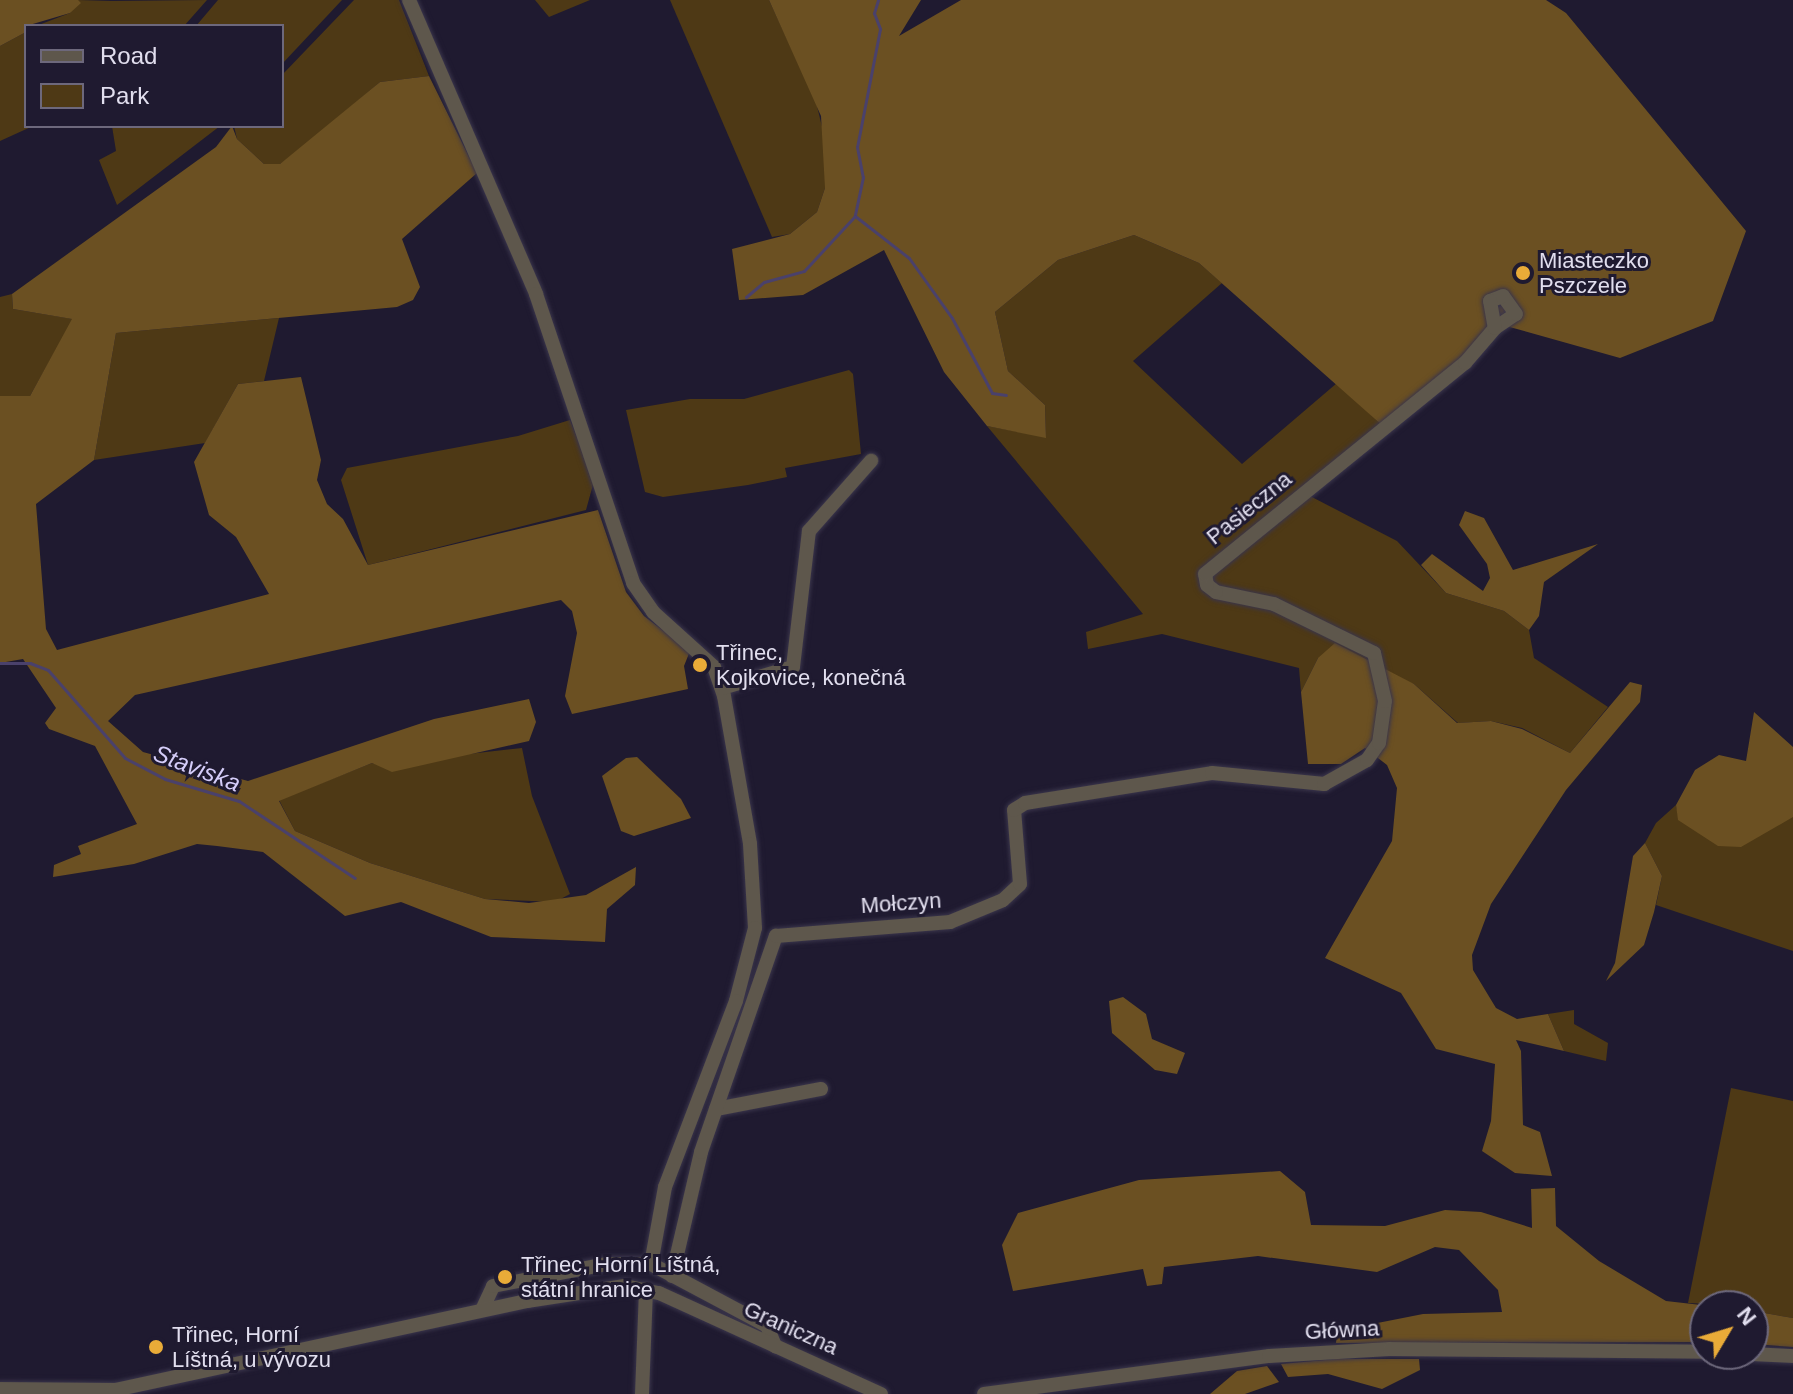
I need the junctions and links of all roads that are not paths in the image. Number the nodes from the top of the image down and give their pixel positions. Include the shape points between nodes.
1 (409, 0) edge
2 (1495, 328) dead end
3 (871, 461) dead end
4 (722, 688) junction
5 (1212, 773) joint
6 (821, 1089) dead end
7 (716, 1109) junction
8 (651, 1264) junction
9 (584, 1268) junction
10 (672, 1276) junction
11 (646, 1289) junction
12 (589, 1291) junction
13 (482, 1310) junction
14 (775, 1346) junction
15 (1689, 1352) edge
16 (1769, 1355) edge
17 (1793, 1356) edge
18 (0, 1389) edge
19 (114, 1392) edge
20 (642, 1394) edge
21 (881, 1394) edge
22 (984, 1394) edge

1 - 4 street via 536,294 633,583 653,612 714,667
2 - 5 street, Pasieczna via 1414,407 1337,463 1205,574 1207,585 1216,592 1274,604 1374,653 1385,701 1374,752 1355,771 1324,784
3 - 4 street via 809,531 793,667
4 - 8 street via 750,844 755,928 736,1001 665,1187
5 - 7 street, Mołczyn via 1018,806 1014,822 1020,884 1003,900 968,918 776,936
6 - 7 street
7 - 10 street, Mołczyn via 688,1198
8 - 9 street
8 - 10 street
9 - 12 street
9 - 13 street via 493,1286
10 - 14 street via 767,1326
11 - 12 street
11 - 14 street, Graniczna
11 - 20 street
12 - 13 street
13 - 19 street
14 - 21 street, Graniczna
15 - 22 street, Główna via 1375,1350 1269,1356
16 - 17 street
18 - 19 street

